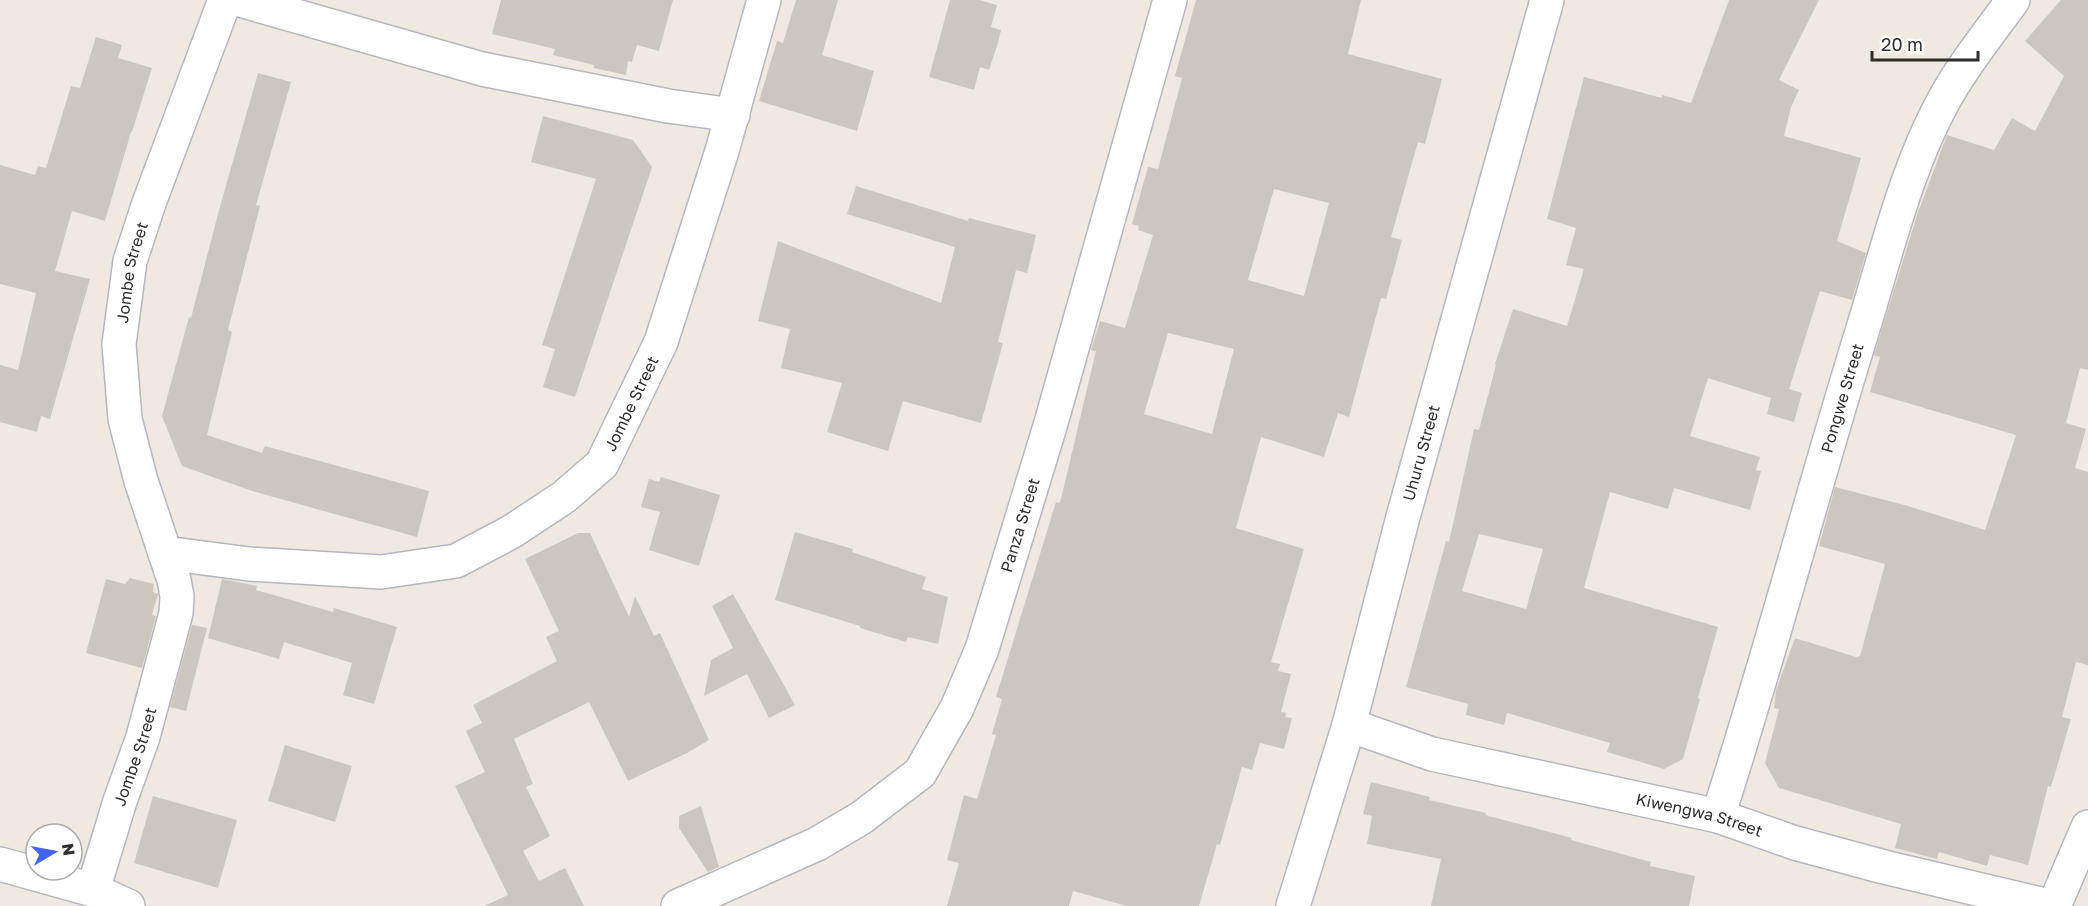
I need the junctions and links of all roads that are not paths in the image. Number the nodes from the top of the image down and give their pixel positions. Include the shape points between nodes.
1 (225, 0) edge
2 (240, 0) edge
3 (764, 0) edge
4 (1170, 0) edge
5 (1547, 0) edge
6 (2013, 0) edge
7 (733, 115) junction
8 (165, 553) junction
9 (1349, 725) junction
10 (1718, 816) junction
11 (2088, 827) edge
12 (0, 864) edge
13 (93, 890) junction
14 (128, 906) edge
15 (678, 906) edge
16 (1293, 906) edge
17 (2051, 906) edge

1 - 8 street, Jombe Street via 130,261 119,344 125,419
2 - 7 street via 482,69
3 - 7 street, Jombe Street
4 - 15 street, Panza Street via 1051,423 982,649 957,708 920,773 861,818 817,844
5 - 9 street, Uhuru Street
6 - 10 street, Pongwe Street via 1944,100 1906,189
7 - 8 street, Jombe Street via 661,342 602,464 564,497 511,532 456,561 381,572 249,564
8 - 13 street, Jombe Street via 177,596 176,613 143,737
9 - 10 street, Kiwengwa Street via 1432,754
9 - 16 street, Uhuru Street
10 - 17 street, Kiwengwa Street via 1795,843
11 - 17 street
12 - 13 street
13 - 14 street

